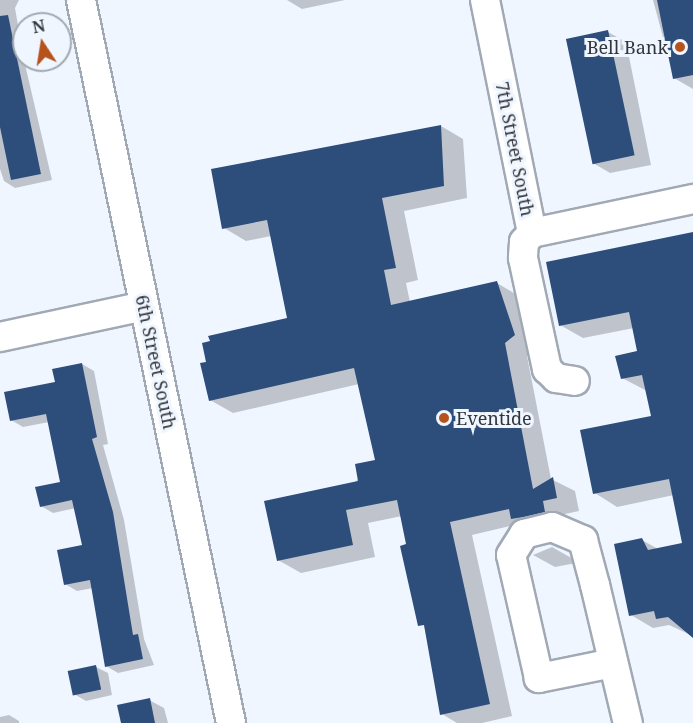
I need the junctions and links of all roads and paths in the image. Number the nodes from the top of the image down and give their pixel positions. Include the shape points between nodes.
1 (81, 0) edge
2 (485, 0) edge
3 (693, 199) edge
4 (532, 233) junction
5 (144, 306) junction
6 (0, 337) edge
7 (575, 381) dead end
8 (614, 663) junction
9 (231, 723) edge
10 (628, 723) edge

1 - 5 street, 6th Street South
2 - 4 street, 7th Street South
3 - 4 street
4 - 7 street, 7th Street South via 524,242 523,258 547,369 556,378
5 - 6 street
5 - 9 street, 6th Street South
8 - 8 street via 580,537 552,527 524,534 511,551 539,678
8 - 10 street

